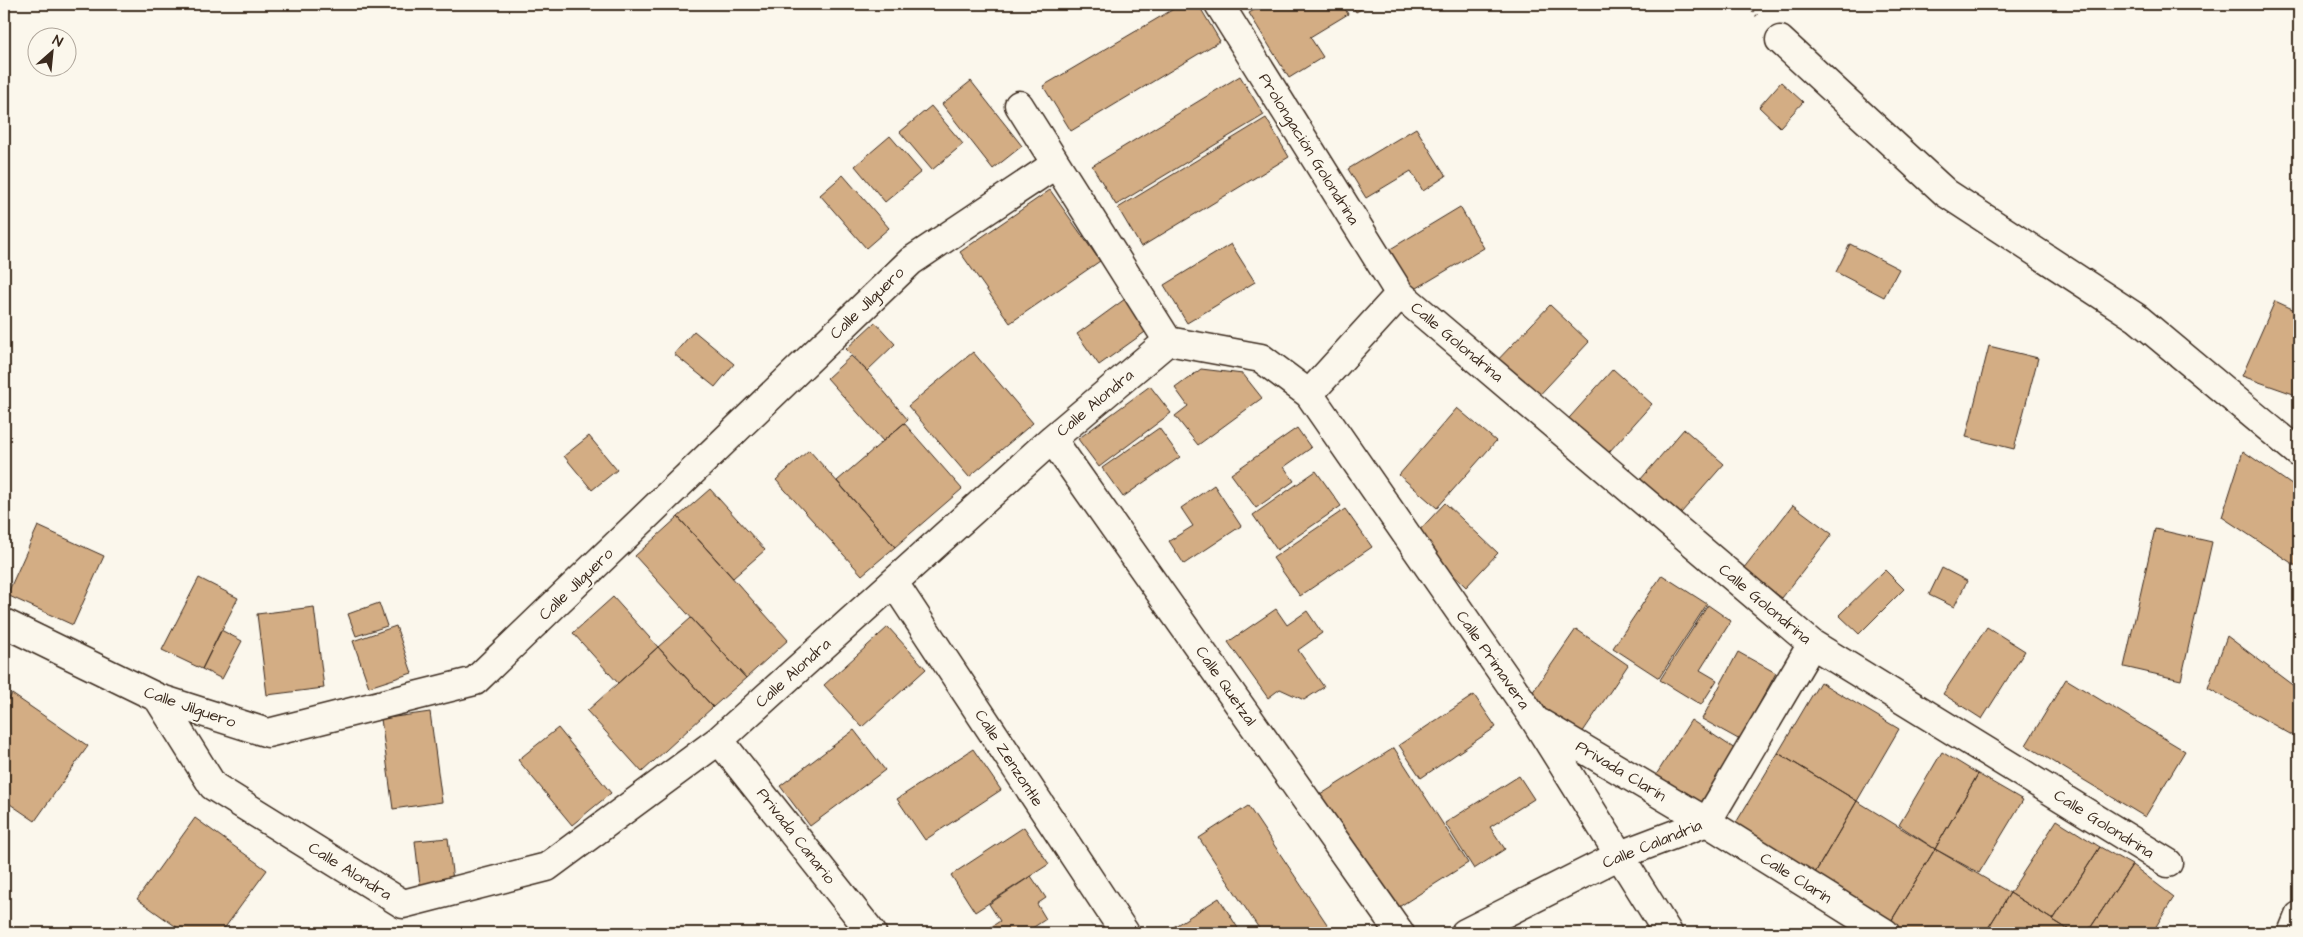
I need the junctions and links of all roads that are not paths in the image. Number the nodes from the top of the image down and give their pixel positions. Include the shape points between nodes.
1 (1219, 4) edge
2 (1780, 40) dead end
3 (1019, 104) dead end
4 (1056, 164) junction
5 (1400, 294) junction
6 (1168, 341) junction
7 (1309, 394) junction
8 (1052, 439) junction
9 (2299, 453) edge
10 (894, 582) junction
11 (4, 623) edge
12 (1812, 644) junction
13 (158, 698) junction
14 (1534, 720) junction
15 (719, 740) junction
16 (1707, 822) junction
17 (1620, 855) junction
18 (2168, 864) dead end
19 (2299, 916) edge
20 (872, 933) edge
21 (1125, 933) edge
22 (1400, 933) edge
23 (1466, 933) edge
24 (1668, 933) edge
25 (1885, 933) edge
26 (2292, 933) edge

1 - 5 street, Prolongación Golondrina
2 - 9 street via 1946,193 2137,318
3 - 4 street
4 - 6 street
4 - 13 street, Calle Jilguero via 912,261 474,681 268,732
5 - 7 street
5 - 12 street, Calle Golondrina
6 - 7 street via 1261,358
6 - 8 street, Calle Alondra
7 - 14 street, Calle Primavera
8 - 10 street, Calle Alondra
8 - 22 street, Calle Quetzal
10 - 15 street, Calle Alondra
10 - 21 street, Calle Zenzontle
11 - 13 street, Calle Jilguero
12 - 16 street, Calle Calandria
12 - 18 street, Calle Golondrina
13 - 15 street, Calle Alondra via 213,786 403,904 547,867
14 - 16 street, Privada Clarín
14 - 17 street, Calle Primavera
15 - 20 street, Privada Canario
16 - 17 street, Calle Calandria
16 - 25 street, Calle Clarín
17 - 23 street, Calle Calandria
17 - 24 street, Calle Primavera
19 - 26 street

